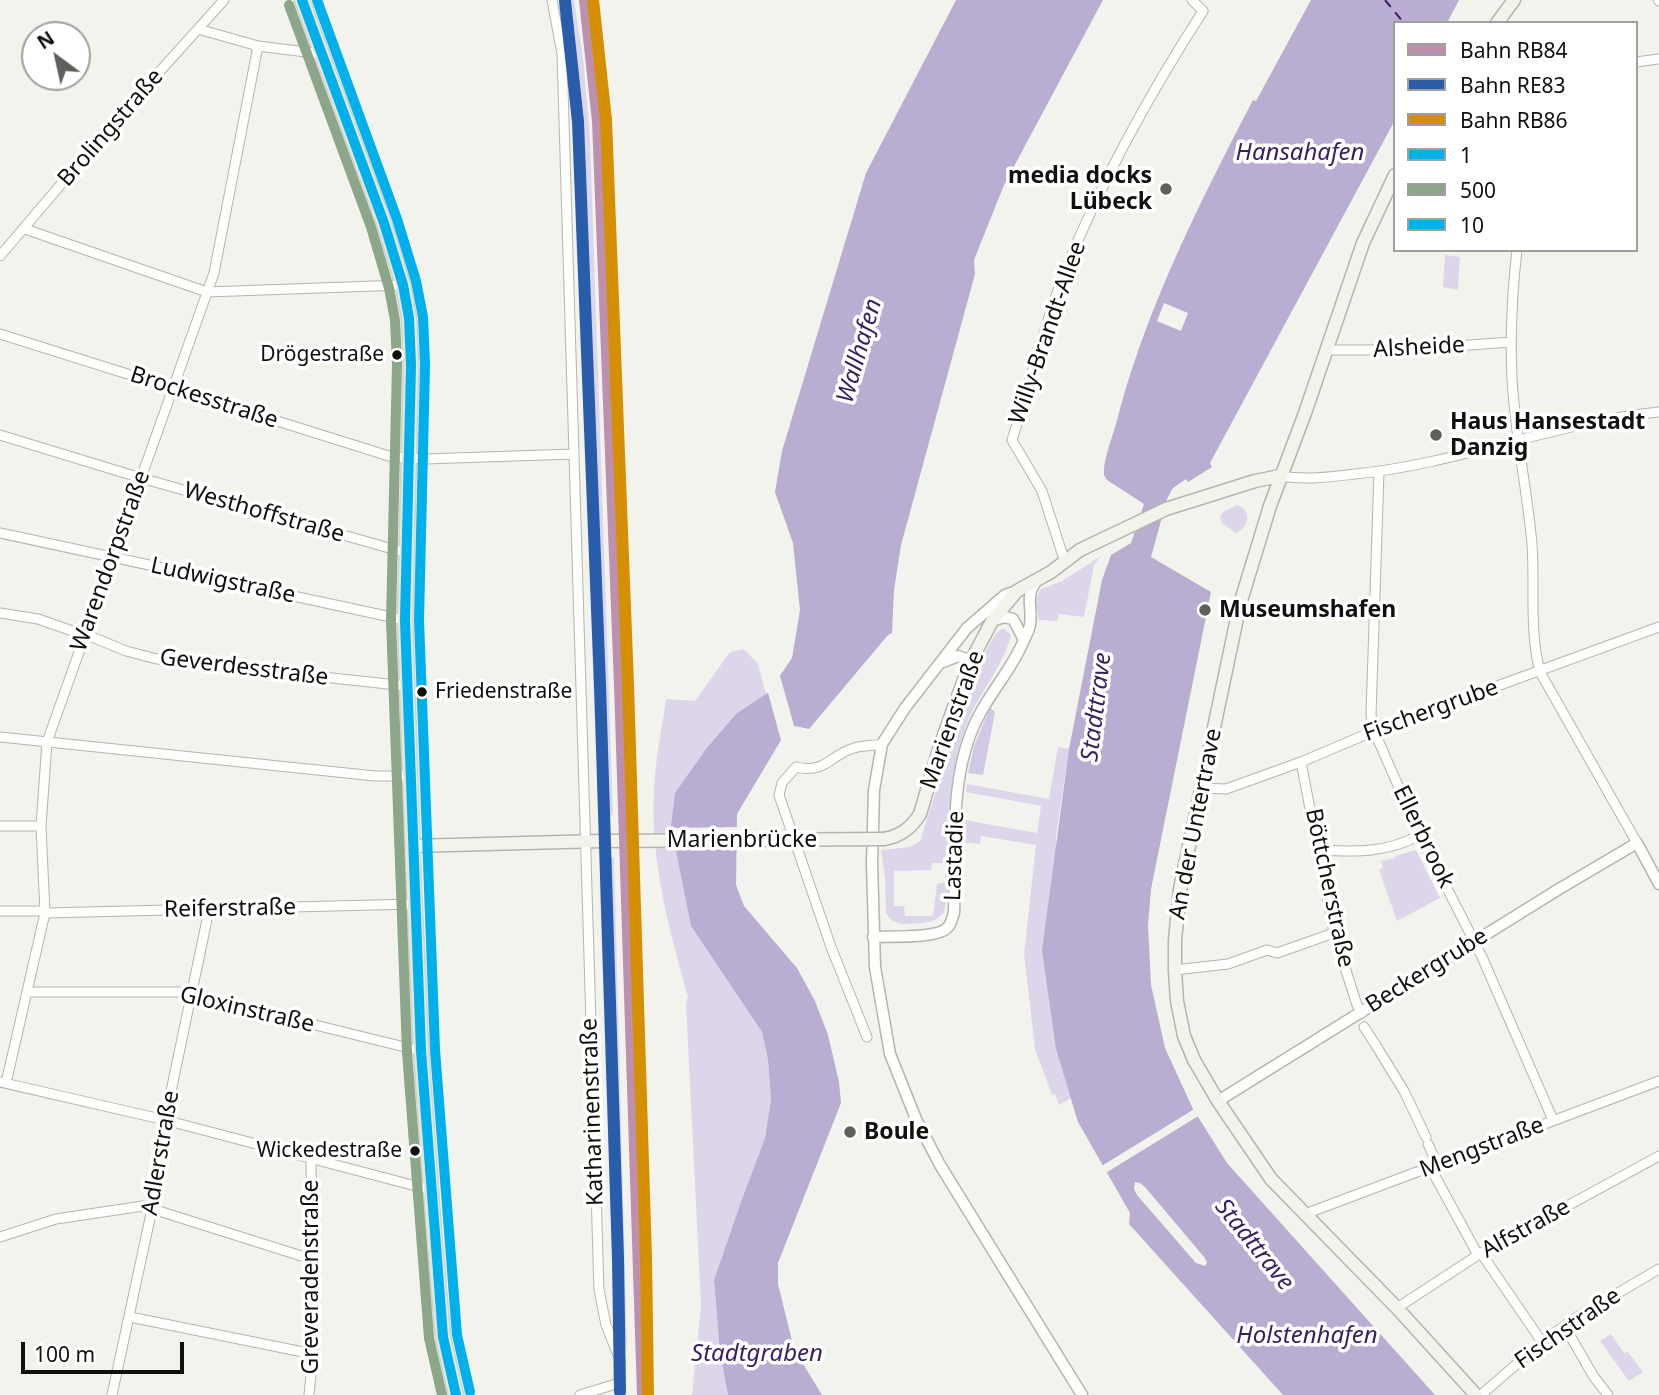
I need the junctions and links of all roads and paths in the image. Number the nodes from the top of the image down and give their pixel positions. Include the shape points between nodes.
1 (224, 0) edge
2 (302, 0) edge
3 (552, 0) edge
4 (1192, 0) edge
5 (1514, 0) edge
6 (1498, 21) edge
7 (198, 29) junction
8 (258, 46) junction
9 (322, 54) junction
10 (1659, 59) edge
11 (1638, 62) edge
12 (1393, 179) edge
13 (25, 229) junction
14 (1517, 252) edge
15 (0, 256) edge
16 (403, 285) junction
17 (207, 292) junction
18 (0, 334) edge
19 (1511, 342) junction
20 (1327, 350) junction
21 (172, 388) junction
22 (1659, 412) edge
23 (0, 435) edge
24 (1520, 440) junction
25 (574, 454) junction
26 (408, 459) junction
27 (1379, 472) junction
28 (1280, 477) junction
29 (141, 478) junction
30 (0, 533) edge
31 (407, 553) junction
32 (112, 557) junction
33 (1068, 561) junction
34 (1038, 579) junction
35 (1017, 591) junction
36 (0, 612) edge
37 (405, 620) junction
38 (992, 621) junction
39 (1659, 626) edge
40 (84, 634) junction
41 (1024, 640) junction
42 (971, 661) junction
43 (938, 666) junction
44 (1540, 672) junction
45 (406, 686) junction
46 (1374, 731) junction
47 (0, 737) edge
48 (47, 742) junction
49 (882, 744) junction
50 (1301, 762) junction
51 (410, 776) junction
52 (1201, 788) junction
53 (0, 826) edge
54 (41, 826) junction
55 (1420, 835) junction
56 (884, 839) joint
57 (586, 841) junction
58 (1637, 843) junction
59 (412, 846) junction
60 (1319, 850) junction
61 (1659, 884) edge
62 (415, 904) junction
63 (209, 910) junction
64 (0, 911) edge
65 (45, 912) junction
66 (1334, 933) junction
67 (873, 937) junction
68 (1474, 942) junction
69 (1175, 970) junction
70 (27, 992) junction
71 (191, 994) junction
72 (1359, 1014) junction
73 (867, 1037) dead end
74 (421, 1051) junction
75 (1659, 1081) edge
76 (3, 1082) edge
77 (1218, 1101) junction
78 (165, 1120) junction
79 (1553, 1120) junction
80 (1659, 1156) edge
81 (311, 1160) junction
82 (1433, 1161) junction
83 (431, 1190) junction
84 (152, 1209) junction
85 (1305, 1214) junction
86 (0, 1237) edge
87 (1480, 1254) junction
88 (311, 1259) junction
89 (1659, 1269) edge
90 (1397, 1308) junction
91 (130, 1317) junction
92 (1565, 1327) junction
93 (1542, 1342) junction
94 (313, 1354) junction
95 (312, 1394) edge
96 (112, 1395) edge
97 (456, 1395) edge
98 (580, 1395) edge
99 (1082, 1395) edge
100 (1478, 1395) edge
101 (1608, 1395) edge

1 - 7 street, Brolingstraße
2 - 9 main road
3 - 25 street, Katharinenstraße via 562,54
4 - 33 street, Willy-Brandt-Allee via 1203,11 1112,170 1064,274 1012,440 1042,491
5 - 6 main road
7 - 8 street
7 - 13 street, Brolingstraße
8 - 9 street
8 - 17 street, Warendorpstraße
9 - 16 main road
10 - 11 street
12 - 20 main road, An der Untertrave via 1366,234
13 - 15 street, Brolingstraße
13 - 17 street
14 - 19 street
16 - 17 street
16 - 26 main road via 411,353
17 - 21 street, Warendorpstraße
18 - 21 street, Brockesstraße
19 - 20 street, Alsheide via 1401,351
19 - 24 street
20 - 28 main road, An der Untertrave
21 - 26 street, Brockesstraße
21 - 29 street, Warendorpstraße
22 - 24 street
23 - 29 street, Westhoffstraße
24 - 27 street
24 - 44 street
25 - 26 street, Brockesstraße
25 - 57 street, Katharinenstraße
26 - 31 main road
27 - 28 street via 1305,480
27 - 46 street, Ellerbrook
28 - 33 main road via 1197,500
28 - 52 main road, An der Untertrave via 1240,604
29 - 31 street, Westhoffstraße
29 - 32 street, Warendorpstraße
30 - 32 street, Ludwigstraße
31 - 37 main road
32 - 37 street, Ludwigstraße
32 - 40 street, Warendorpstraße
33 - 34 main road
34 - 35 main road
34 - 41 street, Lastadie via 1028,595 1030,627
35 - 38 main road, Marienstraße
35 - 43 street via 1005,595 967,628
36 - 40 street, Geverdesstraße
37 - 45 main road
38 - 41 street via 1013,619
38 - 42 main road, Marienstraße
39 - 44 street, Fischergrube
40 - 45 street, Geverdesstraße via 158,659
40 - 48 street, Warendorpstraße
41 - 67 street, Lastadie via 987,701 963,756 957,791 952,921 947,929 934,934
42 - 43 street via 958,656
42 - 56 main road, Marienstraße via 920,814 901,834
43 - 49 street
44 - 46 street, Fischergrube
44 - 58 street
45 - 51 main road
46 - 50 street, Fischergrube
46 - 55 street, Ellerbrook
47 - 48 street
48 - 51 street
48 - 54 street, Warendorpstraße
49 - 67 street via 874,790
49 - 73 street via 853,748 809,770 796,767 782,783 779,795
50 - 52 street, Fischergrube via 1226,789
50 - 60 street, Böttcherstraße
51 - 59 main road
52 - 69 main road, An der Untertrave via 1180,889
53 - 54 street
54 - 65 street, Warendorpstraße
55 - 60 street via 1381,850
55 - 68 street, Ellerbrook
56 - 57 main road, Marienbrücke, bridge
57 - 59 main road
57 - 98 street, Katharinenstraße via 599,1290 620,1360 619,1383
58 - 61 street
58 - 68 street, Beckergrube
59 - 62 main road
60 - 66 street, Böttcherstraße
62 - 63 street, Reiferstraße
62 - 74 main road
63 - 65 street, Reiferstraße
63 - 71 street, Adlerstraße
64 - 65 street, Reiferstraße
65 - 70 street, Warendorpstraße
66 - 69 street via 1277,953 1267,950 1228,964
66 - 72 street, Böttcherstraße
67 - 99 street via 890,1054 899,1080 940,1165
68 - 72 street, Beckergrube
68 - 79 street, Ellerbrook
69 - 77 main road, An der Untertrave via 1184,1036
70 - 71 street, Gloxinstraße
70 - 76 street, Warendorpstraße
71 - 74 street, Gloxinstraße
71 - 78 street, Adlerstraße
72 - 77 street, Beckergrube
72 - 82 street, Böttcherstraße via 1407,1096
74 - 83 main road
75 - 79 street, Mengstraße
76 - 78 street
77 - 85 main road, An der Untertrave via 1271,1179
78 - 81 street
78 - 84 street, Adlerstraße
79 - 82 street, Mengstraße
80 - 87 street, Alfstraße
81 - 83 street
81 - 88 street, Greveradenstraße
82 - 85 street, Mengstraße
82 - 87 street, Böttcherstraße
83 - 97 main road via 443,1337
84 - 86 street via 143,1206 56,1219
84 - 88 street
84 - 91 street, Adlerstraße
85 - 90 main road, An der Untertrave
87 - 90 street, Alfstraße
87 - 93 street, Böttcherstraße
88 - 94 street, Greveradenstraße
89 - 92 street, Fischstraße
90 - 100 main road, An der Untertrave
91 - 94 street
91 - 96 street, Adlerstraße
92 - 93 street, Fischstraße
92 - 101 street
93 - 100 street, Fischstraße
94 - 95 street, Greveradenstraße

